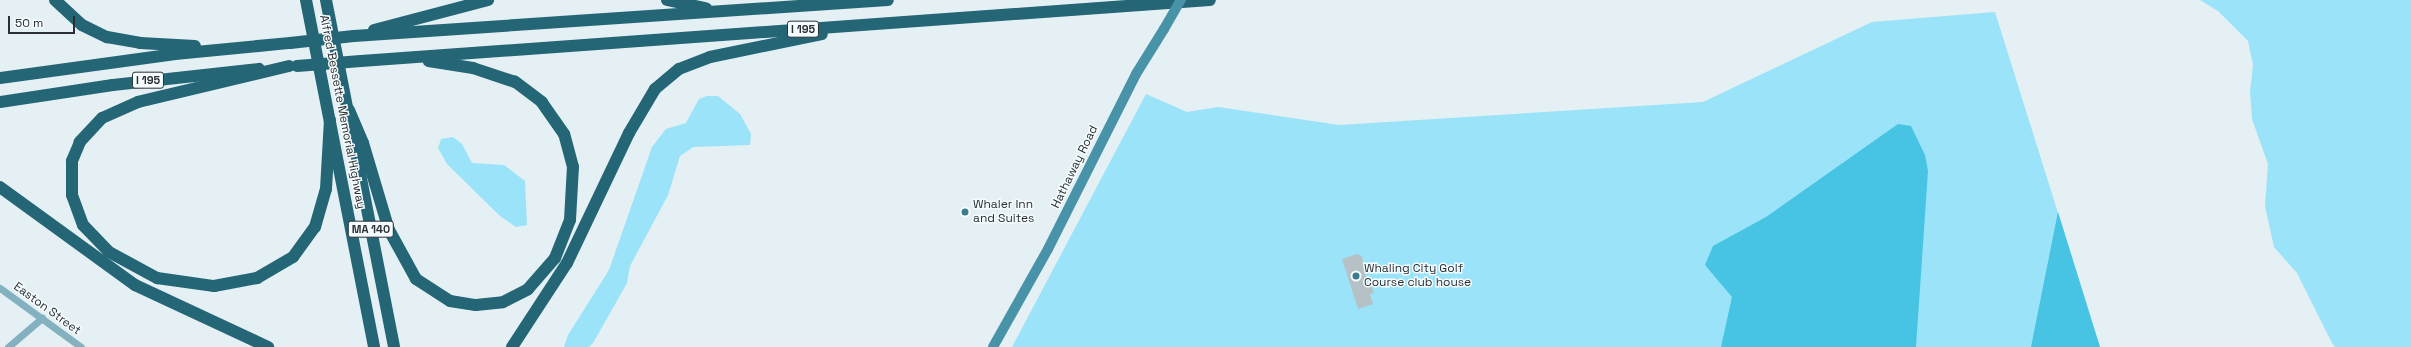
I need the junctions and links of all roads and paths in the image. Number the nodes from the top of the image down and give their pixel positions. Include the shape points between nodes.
1 (55, 0) edge
2 (306, 0) edge
3 (327, 0) edge
4 (488, 0) edge
5 (667, 0) edge
6 (888, 0) edge
7 (1181, 0) edge
8 (1210, 0) edge
9 (729, 11) junction
10 (868, 25) junction
11 (354, 36) junction
12 (230, 48) junction
13 (396, 58) junction
14 (293, 66) junction
15 (0, 78) edge
16 (0, 102) edge
17 (349, 110) junction
18 (330, 120) junction
19 (0, 187) edge
20 (0, 288) edge
21 (42, 318) junction
22 (8, 347) edge
23 (81, 347) edge
24 (268, 347) edge
25 (374, 347) edge
26 (394, 347) edge
27 (512, 347) edge
28 (993, 347) edge

1 - 12 highway via 82,25 121,40
2 - 18 highway, Alfred Bessette Memorial Highway / MA 140
3 - 17 highway, Alfred Bessette Memorial Highway / MA 140
4 - 11 highway
5 - 9 highway
6 - 9 highway, I 195
7 - 28 main road, Hathaway Road, bridge via 1136,74 1048,250
8 - 10 highway, I 195
9 - 11 highway, I 195
10 - 13 highway, I 195
10 - 27 highway via 710,57 662,82 636,119 567,263
11 - 12 highway, I 195, bridge
12 - 15 highway, I 195
13 - 14 highway, I 195, bridge
13 - 17 highway via 452,64 495,73 529,91 556,120 571,155 572,206 561,246 538,280 516,296 476,305 450,301 416,279 388,230 363,143
14 - 16 highway, I 195 via 126,83
14 - 18 highway via 138,102 102,118 83,137 72,162 72,195 83,225 119,259 172,282 228,285 270,272 302,248 320,214 326,189
17 - 26 highway, Alfred Bessette Memorial Highway / MA 140
18 - 25 highway, Alfred Bessette Memorial Highway / MA 140
19 - 24 highway via 135,285
20 - 21 street, Easton Street
21 - 22 street
21 - 23 street, Easton Street

